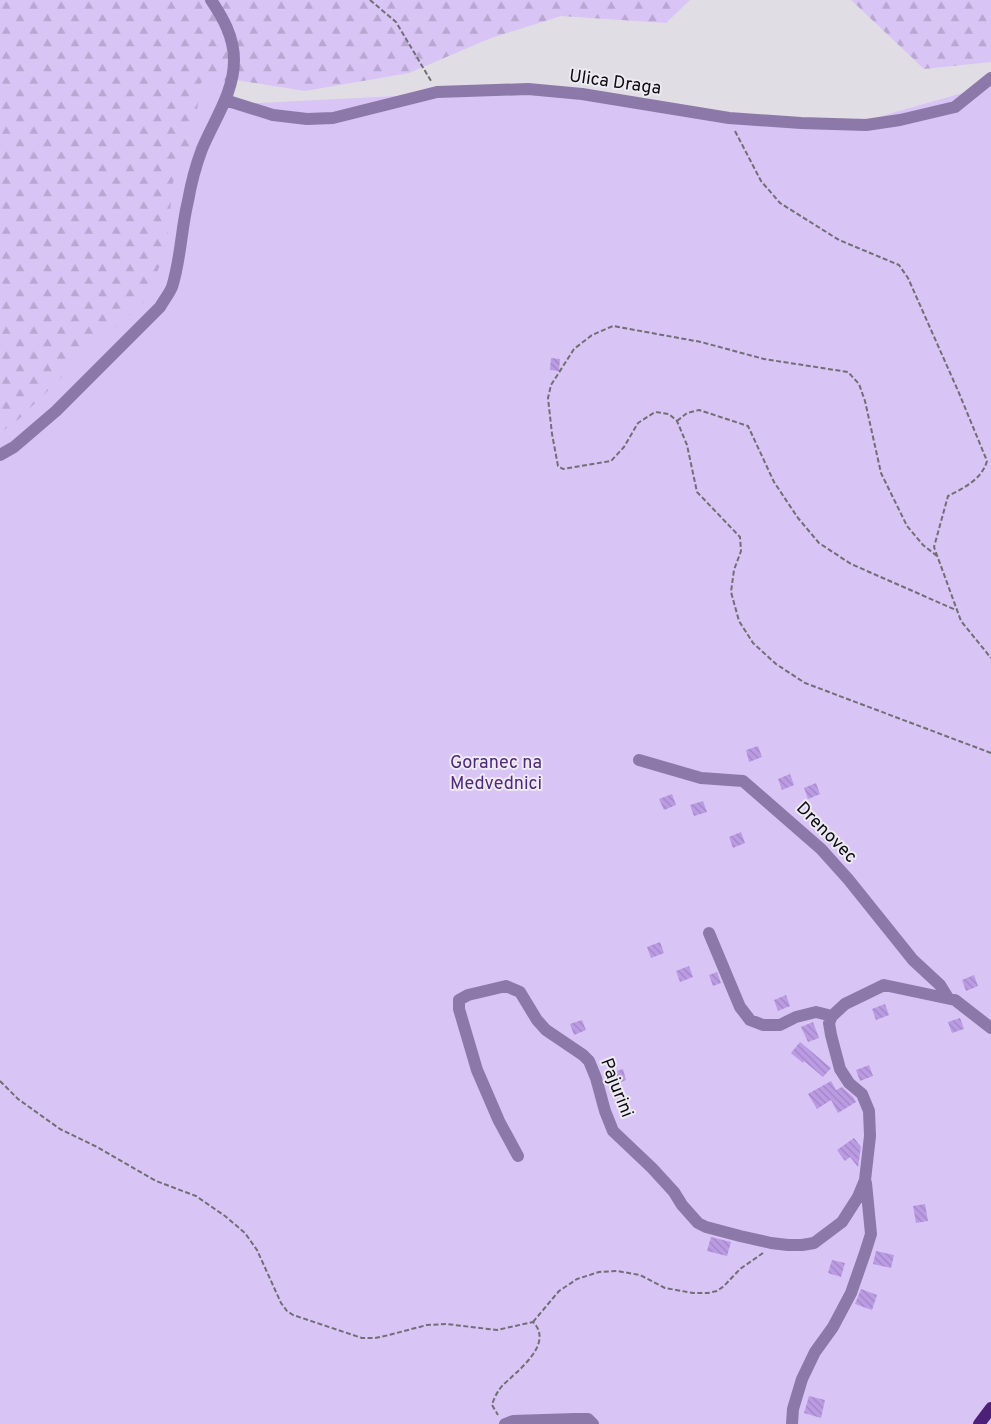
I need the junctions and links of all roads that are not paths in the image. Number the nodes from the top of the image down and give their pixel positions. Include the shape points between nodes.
1 (211, 0) edge
2 (991, 78) edge
3 (226, 100) junction
4 (0, 455) edge
5 (639, 760) dead end
6 (709, 933) dead end
7 (948, 998) junction
8 (832, 1016) junction
9 (991, 1028) edge
10 (518, 1156) dead end
11 (865, 1180) junction
12 (991, 1408) edge
13 (505, 1424) edge
14 (593, 1424) edge
15 (792, 1424) edge
16 (979, 1424) edge

1 - 3 street via 224,21 234,59
2 - 3 street, Ulica Draga via 955,107 866,125 729,118 582,94 528,89 437,92 333,118 307,119 273,114
3 - 4 street via 202,150 188,201 176,272 171,289 160,307 56,411
5 - 7 street, Drenovec via 701,778 744,780 821,850
6 - 8 street via 740,1007 750,1020 763,1025 780,1025 816,1012
7 - 8 street via 884,985 846,1004
7 - 9 street
8 - 11 street, Pajurini via 830,1035 840,1069 862,1094 869,1111
10 - 11 street, Pajurini via 477,1070 459,1009 459,1000 468,994 506,986 520,992 546,1030 589,1061 613,1131 652,1168 698,1223 774,1243 814,1243 842,1222
11 - 15 street, Pajurini via 871,1234 866,1253 851,1293 802,1379
12 - 16 main road
13 - 14 street via 575,1419 588,1420

